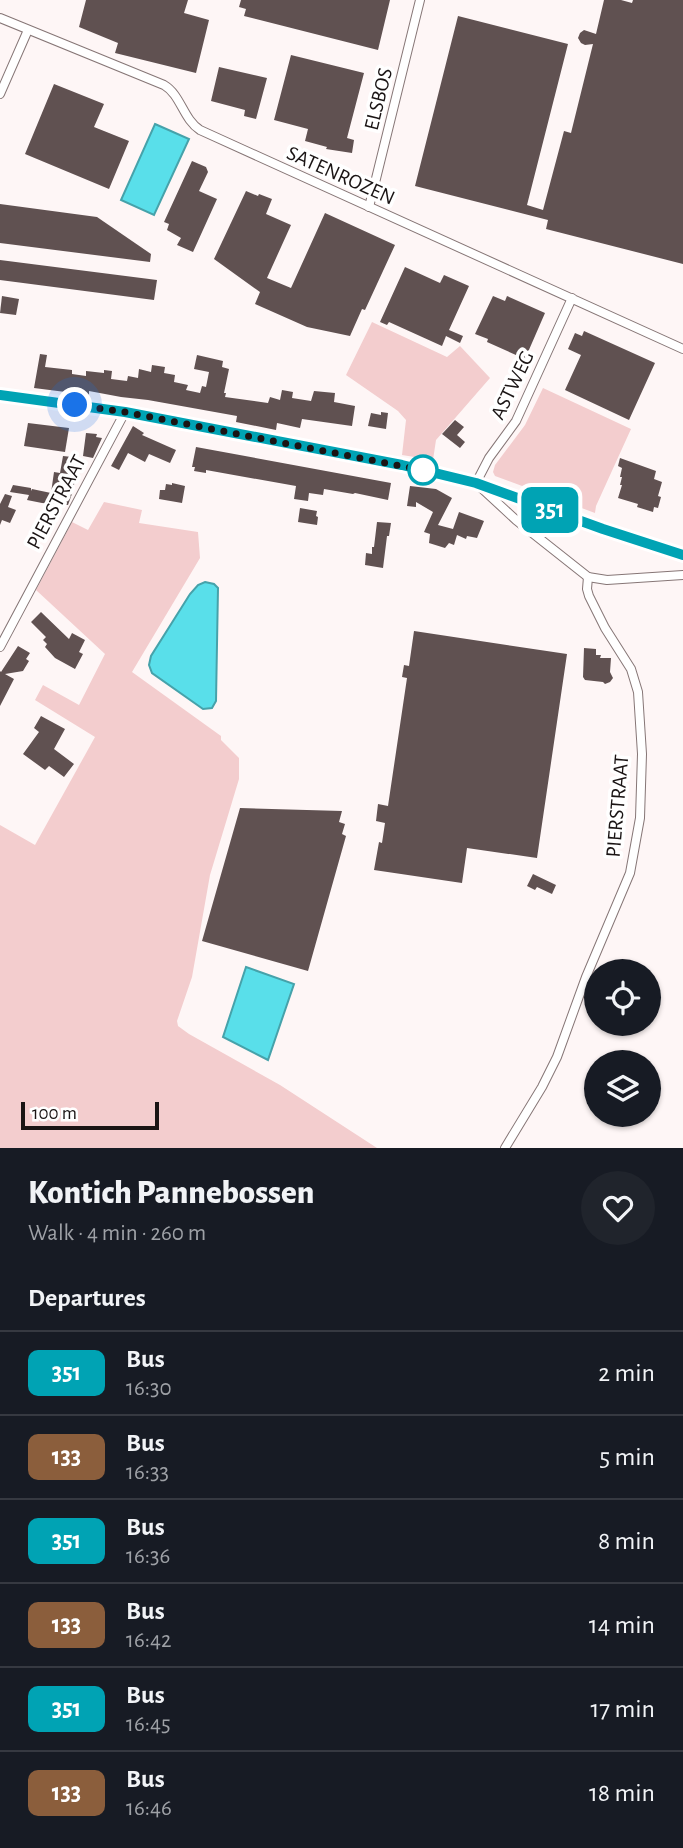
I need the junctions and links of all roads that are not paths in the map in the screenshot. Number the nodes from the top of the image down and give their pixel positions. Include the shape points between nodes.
1 (420, 0) edge
2 (0, 18) edge
3 (29, 30) junction
4 (0, 94) edge
5 (369, 207) junction
6 (572, 298) junction
7 (683, 349) edge
8 (0, 395) edge
9 (125, 412) junction
10 (476, 483) junction
11 (683, 555) edge
12 (683, 575) edge
13 (589, 578) junction
14 (0, 647) edge
15 (505, 1148) edge

1 - 5 street, ELSBOS
2 - 3 street, SATENROZEN
3 - 4 street
3 - 5 street, SATENROZEN via 164,85 200,130
5 - 6 street, SATENROZEN
6 - 7 street, SATENROZEN
6 - 10 street, ASTWEG via 516,421
8 - 9 street
9 - 10 street
9 - 14 street, PIERSTRAAT
10 - 11 street
10 - 13 street
12 - 13 street
13 - 15 street, PIERSTRAAT via 589,596 631,668 638,692 640,818 630,873 557,1057

